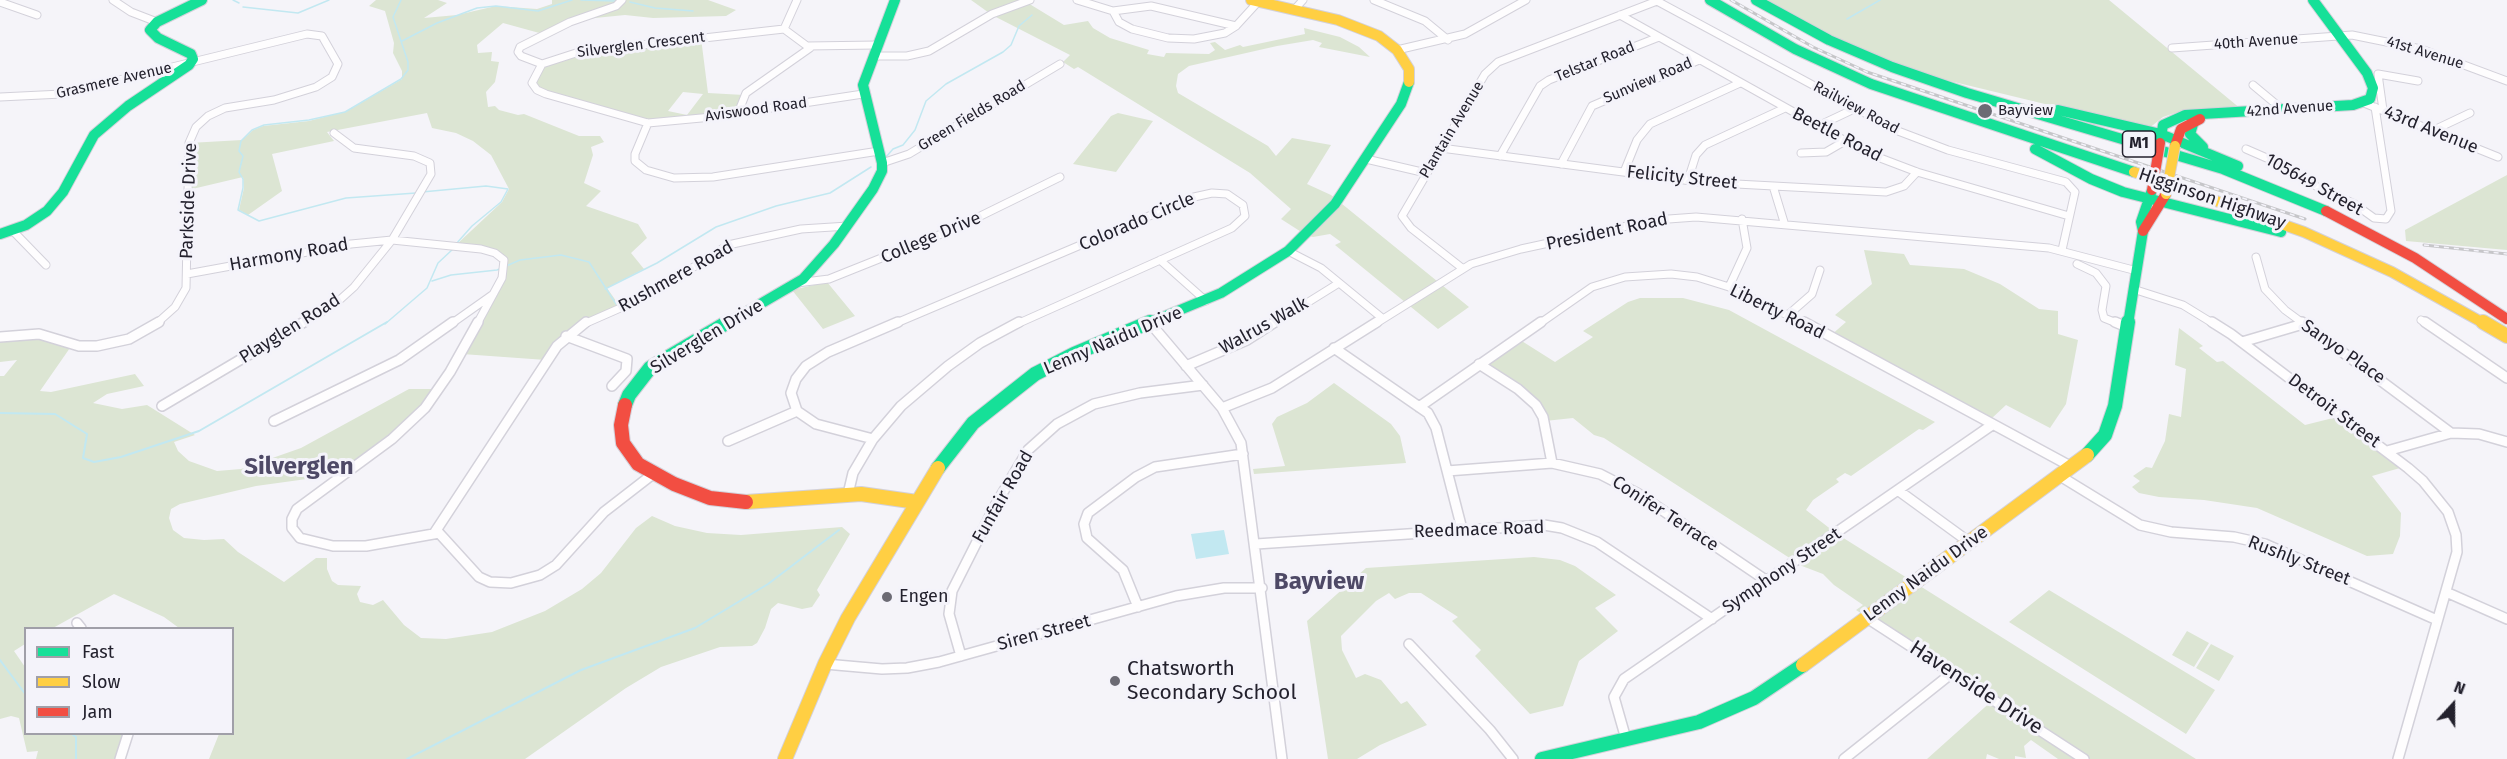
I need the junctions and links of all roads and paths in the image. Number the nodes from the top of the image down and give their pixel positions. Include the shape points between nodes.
1 (113, 0) edge
2 (202, 0) edge
3 (622, 0) edge
4 (797, 0) edge
5 (895, 0) edge
6 (1030, 0) edge
7 (1077, 0) edge
8 (1303, 0) edge
9 (1374, 0) edge
10 (1526, 0) edge
11 (1710, 0) edge
12 (1756, 0) edge
13 (2313, 0) edge
14 (1255, 1) edge
15 (1656, 1) edge
16 (0, 2) edge
17 (1294, 10) junction
18 (1113, 11) junction
19 (37, 15) dead end
20 (1620, 15) junction
21 (157, 22) junction
22 (1236, 26) junction
23 (784, 30) junction
24 (2340, 35) junction
25 (1659, 37) junction
26 (1448, 40) junction
27 (810, 48) junction
28 (2172, 48) dead end
29 (1397, 50) junction
30 (875, 51) junction
31 (1699, 60) junction
32 (191, 63) junction
33 (542, 64) junction
34 (1060, 64) dead end
35 (1927, 80) junction
36 (2418, 81) dead end
37 (2507, 81) edge
38 (1740, 83) junction
39 (2253, 85) dead end
40 (863, 94) junction
41 (0, 97) edge
42 (1916, 101) junction
43 (2374, 106) junction
44 (1785, 108) junction
45 (1854, 109) junction
46 (2283, 110) junction
47 (738, 113) junction
48 (2470, 113) dead end
49 (2204, 117) junction
50 (648, 123) junction
51 (1818, 126) junction
52 (2434, 130) junction
53 (334, 134) dead end
54 (2160, 138) junction
55 (1845, 141) junction
56 (2176, 143) junction
57 (1441, 148) junction
58 (2246, 149) dead end
59 (2209, 152) junction
60 (1800, 153) dead end
61 (1500, 156) junction
62 (880, 157) junction
63 (2498, 157) dead end
64 (1366, 159) junction
65 (1561, 164) junction
66 (1624, 172) junction
67 (1917, 172) junction
68 (1426, 173) junction
69 (1060, 177) dead end
70 (1688, 180) junction
71 (1773, 186) junction
72 (2151, 195) junction
73 (2310, 202) junction
74 (2162, 203) junction
75 (2069, 216) junction
76 (1742, 219) junction
77 (1784, 222) junction
78 (848, 226) junction
79 (2143, 231) junction
80 (6, 232) edge
81 (392, 240) junction
82 (2062, 250) junction
83 (1288, 251) junction
84 (2256, 257) dead end
85 (1160, 260) junction
86 (2077, 264) dead end
87 (46, 265) dead end
88 (1462, 268) junction
89 (1820, 270) dead end
90 (2137, 271) junction
91 (187, 274) junction
92 (1339, 283) junction
93 (797, 284) junction
94 (1729, 287) junction
95 (2133, 289) junction
96 (495, 292) junction
97 (2442, 298) junction
98 (1206, 300) junction
99 (1788, 315) junction
100 (1382, 318) junction
101 (2507, 319) edge
102 (2421, 320) dead end
103 (1150, 324) junction
104 (2303, 324) junction
105 (2127, 327) junction
106 (566, 336) junction
107 (2507, 336) edge
108 (0, 337) edge
109 (2242, 342) junction
110 (1334, 348) junction
111 (1479, 364) junction
112 (1186, 366) junction
113 (2507, 378) edge
114 (1203, 385) junction
115 (612, 386) dead end
116 (162, 406) dead end
117 (1419, 406) junction
118 (1222, 408) junction
119 (797, 411) junction
120 (274, 421) dead end
121 (1992, 425) junction
122 (2451, 433) junction
123 (873, 439) junction
124 (728, 441) dead end
125 (2507, 442) edge
126 (2387, 452) junction
127 (1244, 454) junction
128 (1551, 463) junction
129 (2072, 467) junction
130 (1447, 471) junction
131 (653, 474) junction
132 (2060, 476) junction
133 (1899, 491) junction
134 (848, 494) junction
135 (917, 502) junction
136 (1462, 529) junction
137 (435, 532) junction
138 (1969, 542) junction
139 (1256, 544) junction
140 (1767, 581) junction
141 (1262, 588) junction
142 (2446, 592) junction
143 (1138, 607) junction
144 (1867, 618) junction
145 (1712, 619) junction
146 (2507, 619) edge
147 (2437, 620) junction
148 (1409, 644) dead end
149 (961, 656) junction
150 (825, 664) junction
151 (1952, 673) junction
152 (128, 735) edge
153 (1626, 739) junction
154 (1547, 758) edge
155 (120, 759) edge
156 (785, 759) edge
157 (1282, 759) edge
158 (1513, 759) edge
159 (1844, 759) edge
160 (2084, 759) edge
161 (2398, 759) edge

1 - 21 street
2 - 21 main road
3 - 33 street via 520,47 518,52 523,58
4 - 23 street
5 - 30 main road
6 - 30 street via 992,14 929,51 907,56
7 - 18 street
8 - 17 street
9 - 26 street via 1425,21
10 - 26 street
11 - 42 main road, Higginson Highway / M1 via 1833,69
12 - 35 main road, Higginson Highway / M1 via 1828,40
13 - 24 main road
14 - 17 main road
14 - 22 street
15 - 20 street, Plantain Avenue
15 - 45 street, Railview Road
16 - 19 street
17 - 29 main road via 1353,24
18 - 22 street via 1151,6
18 - 22 street via 1126,26 1168,38 1205,39
20 - 25 street, Beetle Road
20 - 57 street, Plantain Avenue via 1494,65
21 - 32 main road via 151,28 153,35 191,54
23 - 27 street
23 - 33 street, Silverglen Crescent via 583,51
24 - 28 street, 40th Avenue
24 - 37 street, 41st Avenue via 2414,46
24 - 43 main road via 2370,79
25 - 31 street, Beetle Road
25 - 61 street, Telstar Road via 1549,80 1540,87
26 - 29 street
27 - 30 street
27 - 47 street via 746,93
29 - 64 main road, Lenny Naidu Drive via 1409,69 1409,87
30 - 40 main road via 863,82
31 - 38 street, Beetle Road
31 - 65 street, Sunview Road via 1592,106
32 - 41 street, Grasmere Avenue via 62,94
32 - 80 main road via 100,129 86,146 54,204 34,220
32 - 91 street, Parkside Drive via 316,34 322,36 338,68 329,80 316,87 274,100 225,108 196,127 189,143
33 - 50 street via 532,82 537,90
34 - 62 street, Green Fields Road via 909,154
35 - 54 main road
35 - 73 main road, Higginson Highway / M1 via 2223,169
36 - 43 street via 2378,74 2384,102
38 - 44 street, Beetle Road
38 - 66 street via 1650,124 1637,140
39 - 46 street
40 - 47 street, Aviswood Road
40 - 62 main road
42 - 72 main road via 2040,151 2104,184
42 - 97 main road, Higginson Highway / M1 via 2272,219 2359,256
43 - 46 main road, 42nd Avenue
43 - 52 street, 43rd Avenue
43 - 58 street, 105649 Street via 2391,211 2388,218 2374,218 2285,166
44 - 51 street, Beetle Road
44 - 70 street via 1705,145 1696,155
45 - 51 street
45 - 75 street, Railview Road via 1948,150 2071,185 2075,192
46 - 49 main road, 42nd Avenue
47 - 50 street, Aviswood Road
48 - 52 street
49 - 54 main road, 42nd Avenue via 2171,120 2163,125
49 - 56 main road via 2181,129
49 - 59 main road via 2190,130 2192,137
50 - 62 street via 635,154 636,161 646,170 674,178
51 - 55 street, Beetle Road
52 - 63 street, 43rd Avenue
53 - 81 street, Playglen Road via 354,148 427,160 433,169
54 - 56 main road
54 - 72 main road, Lenny Naidu Drive, bridge
55 - 60 street via 1826,152
55 - 67 street, Beetle Road
56 - 59 main road
56 - 74 main road, Lenny Naidu Drive, bridge
57 - 61 street, Felicity Street
57 - 68 street, Plantain Avenue
59 - 73 main road
61 - 65 street, Felicity Street
62 - 78 main road, Silverglen Drive via 878,181
64 - 68 street
64 - 83 main road, Lenny Naidu Drive via 1327,214
65 - 66 street, Felicity Street
66 - 70 street, Felicity Street
67 - 71 street, Felicity Street via 1904,186 1886,192
67 - 75 street, Beetle Road
68 - 88 street, Plantain Avenue via 1403,212 1404,222
69 - 93 street, College Drive via 945,233 826,280
70 - 71 street, Felicity Street
71 - 77 street
72 - 74 main road
72 - 79 main road, Lenny Naidu Drive via 2141,222
73 - 101 main road, Higginson Highway / M1 via 2415,258
74 - 79 main road, Lenny Naidu Drive
74 - 97 main road via 2287,234
75 - 82 street
76 - 77 street, President Road
76 - 88 street, President Road via 1655,220 1521,249
76 - 94 street via 1747,248
77 - 82 street, President Road
78 - 93 main road, Silverglen Drive
78 - 106 street, Rushmere Road via 801,229 728,245 650,295 585,323
79 - 90 main road, Lenny Naidu Drive
80 - 87 street
81 - 91 street, Harmony Road
81 - 96 street, Harmony Road via 461,245 495,253 502,258 504,268
81 - 116 street, Playglen Road via 334,305
82 - 90 street, President Road
83 - 92 street via 1317,265
83 - 98 main road, Lenny Naidu Drive
84 - 104 street, Sanyo Place via 2265,289
85 - 98 street
85 - 119 street, Colorado Circle via 1232,228 1245,216 1244,205 1227,194 1205,193 828,352 806,366 793,384 791,398
85 - 123 street, Colorado Circle via 1030,317 981,344 918,390
86 - 105 street via 2096,273 2106,286 2103,317
88 - 100 street, President Road
89 - 99 street via 1812,294
90 - 95 main road, Lenny Naidu Drive
91 - 108 street, Parkside Drive via 186,288 175,307 152,327 129,339 87,346 39,334
92 - 100 street
92 - 112 street, Walrus Walk via 1246,340
93 - 131 main road, Silverglen Drive via 664,358 639,381 623,411 622,435 633,459
94 - 99 street, Liberty Road
94 - 111 street, Liberty Road via 1664,274 1604,282
95 - 105 main road, Lenny Naidu Drive
95 - 109 street, Detroit Street via 2195,311
96 - 120 street via 399,360
96 - 137 street via 425,408 392,439 301,505 292,524 300,538 333,546 378,544
97 - 107 main road, Higginson Highway / M1
98 - 103 main road, Lenny Naidu Drive
99 - 121 street, Liberty Road
100 - 110 street, President Road
102 - 113 street
103 - 112 street
103 - 135 main road, Lenny Naidu Drive via 1074,354 1006,394 956,442
104 - 109 street
104 - 122 street, Sanyo Place
105 - 129 main road, Lenny Naidu Drive via 2110,423 2098,445
106 - 115 street via 627,359 626,371
106 - 137 street, Rushmere Road via 534,378
109 - 126 street, Detroit Street
110 - 117 street
110 - 118 street, President Road via 1272,388
111 - 117 street, Liberty Road
111 - 128 street via 1536,405 1543,417
112 - 114 street
114 - 118 street
114 - 149 street, Funfair Road via 1094,404 1057,424 1028,450 952,591 949,614
117 - 130 street via 1436,428
118 - 127 street via 1234,426
119 - 123 street via 816,424
119 - 124 street
121 - 129 street, Liberty Road
121 - 133 street, Symphony Street
122 - 125 street via 2479,434
122 - 126 street
123 - 134 street, Colorado Circle via 853,473
126 - 142 street, Detroit Street via 2423,481 2451,519 2458,544
127 - 139 street
127 - 143 street via 1155,467 1088,513 1084,524 1087,538 1123,570
128 - 130 street, Conifer Terrace
128 - 140 street, Conifer Terrace via 1584,468 1617,482
129 - 132 main road, Lenny Naidu Drive
130 - 136 street
131 - 134 main road, Silverglen Drive via 697,494 731,502
131 - 137 street via 604,512 565,558 525,580 484,580 443,535
132 - 138 main road, Lenny Naidu Drive
132 - 147 street, Rushly Street via 2140,525 2265,544
133 - 138 street
133 - 140 street, Symphony Street
134 - 135 main road, Silverglen Drive
135 - 150 main road, Lenny Naidu Drive
136 - 139 street, Reedmace Road
136 - 145 street, Reedmace Road via 1544,525 1582,535 1614,552
138 - 144 main road, Lenny Naidu Drive
139 - 141 street
140 - 145 street, Symphony Street
141 - 143 street, Siren Street via 1199,591
141 - 157 street
142 - 146 street
142 - 147 street, Detroit Street
143 - 149 street, Siren Street
144 - 151 street, Havenside Drive
144 - 153 main road, Lenny Naidu Drive via 1790,675 1733,709 1699,723
145 - 153 street, Symphony Street via 1620,684 1615,707
147 - 161 street, Detroit Street
148 - 158 street
149 - 150 street, Siren Street via 897,669
150 - 156 main road, Lenny Naidu Drive
151 - 159 street
151 - 160 street, Havenside Drive
152 - 155 street
153 - 154 main road, Lenny Naidu Drive

